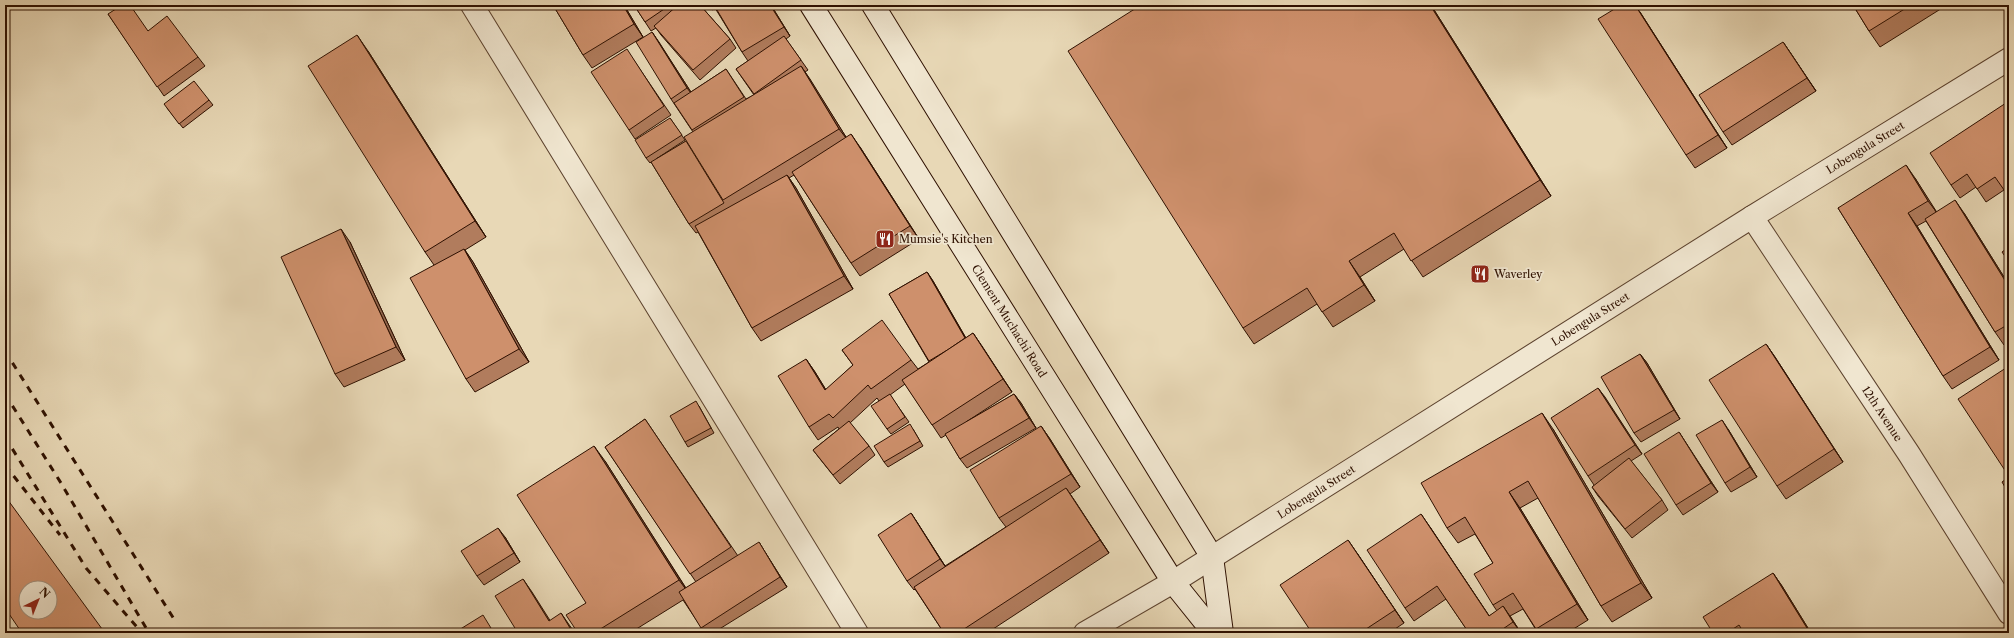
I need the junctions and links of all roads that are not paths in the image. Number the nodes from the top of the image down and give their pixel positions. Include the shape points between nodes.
1 (472, 5) edge
2 (811, 5) edge
3 (873, 5) edge
4 (2009, 59) edge
5 (1752, 217) junction
6 (1212, 557) junction
7 (1173, 582) junction
8 (2009, 613) edge
9 (858, 633) edge
10 (1085, 633) edge
11 (1214, 633) edge
12 (1222, 633) edge

1 - 9 street
2 - 7 street, Clement Muchachi Road
3 - 6 street
4 - 5 street, Lobengula Street
5 - 6 street, Lobengula Street
5 - 8 street, 12th Avenue via 1909,454
6 - 7 street, Lobengula Street
6 - 12 street
7 - 10 street, Lobengula Street
7 - 11 street, Clement Muchachi Road

